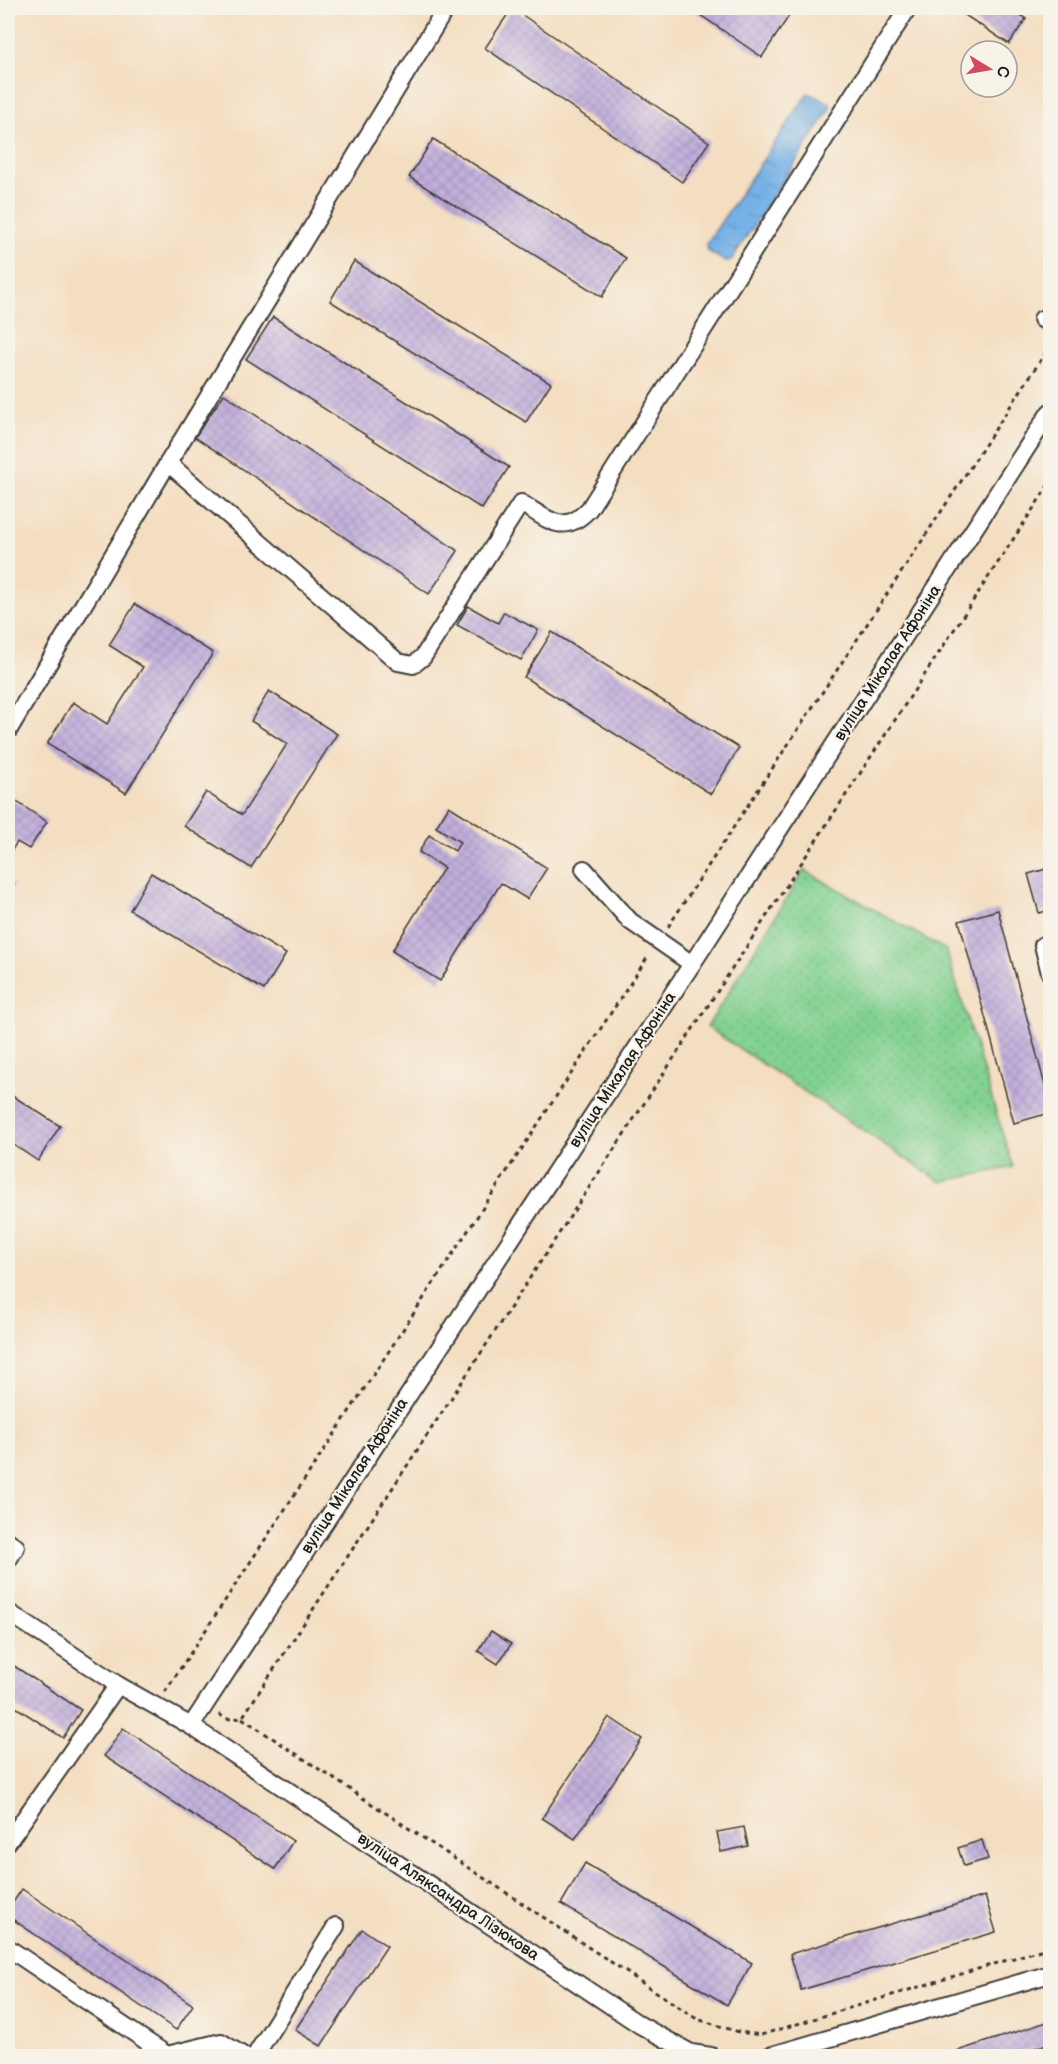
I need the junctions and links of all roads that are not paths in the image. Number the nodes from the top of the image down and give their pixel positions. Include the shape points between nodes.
1 (446, 8) edge
2 (908, 8) edge
3 (1050, 412) edge
4 (168, 463) junction
5 (8, 731) edge
6 (584, 869) dead end
7 (1050, 943) edge
8 (692, 964) junction
9 (1050, 973) edge
10 (8, 1541) edge
11 (8, 1560) edge
12 (8, 1612) edge
13 (118, 1685) junction
14 (191, 1726) junction
15 (8, 1842) edge
16 (336, 1926) dead end
17 (8, 1948) edge
18 (1050, 1974) edge
19 (1050, 2053) edge
20 (244, 2056) edge
21 (255, 2056) edge
22 (711, 2056) edge
23 (769, 2056) edge
24 (1039, 2056) edge

1 - 4 street
2 - 4 street via 589,510 577,522 558,525 521,503 423,657 413,665 398,662
3 - 8 street, вуліца Мікалая Афоніна
4 - 5 street
6 - 8 street via 630,921
7 - 9 street via 1042,945
8 - 14 street, вуліца Мікалая Афоніна
10 - 11 street via 16,1547
12 - 13 street, вуліца Аляксандра Лізюкова
13 - 14 street, вуліца Аляксандра Лізюкова
13 - 15 street
14 - 22 street, вуліца Аляксандра Лізюкова via 640,2025 691,2053
16 - 21 street
17 - 20 street via 167,2055 221,2042
18 - 23 street
19 - 24 street

